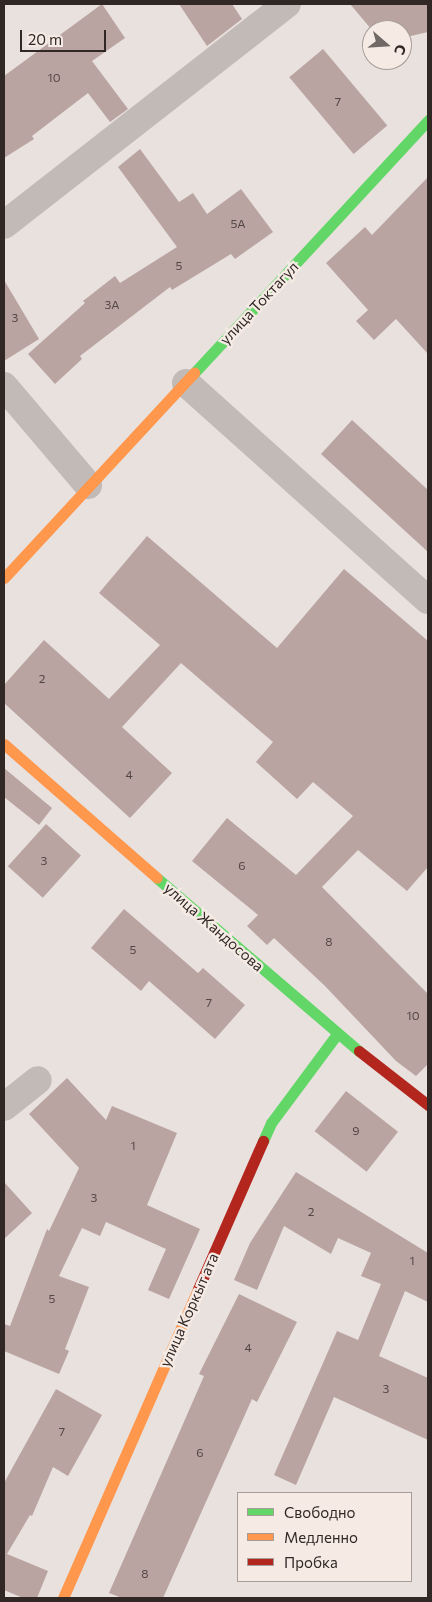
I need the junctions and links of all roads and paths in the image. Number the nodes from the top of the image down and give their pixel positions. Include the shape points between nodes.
1 (287, 4) edge
2 (428, 120) edge
3 (4, 226) edge
4 (186, 383) junction
5 (4, 386) edge
6 (88, 485) junction
7 (4, 578) edge
8 (428, 600) edge
9 (4, 744) edge
10 (337, 1034) junction
11 (38, 1080) dead end
12 (428, 1105) edge
13 (4, 1107) edge
14 (62, 1598) edge

1 - 3 street
2 - 4 street, улица Токтагул
4 - 6 street, улица Токтагул
4 - 8 street
5 - 6 street
6 - 7 street, улица Токтагул
9 - 10 street, улица Жандосова
10 - 12 street, улица Жандосова
10 - 14 street, улица Коркыт ата via 271,1123
11 - 13 street

